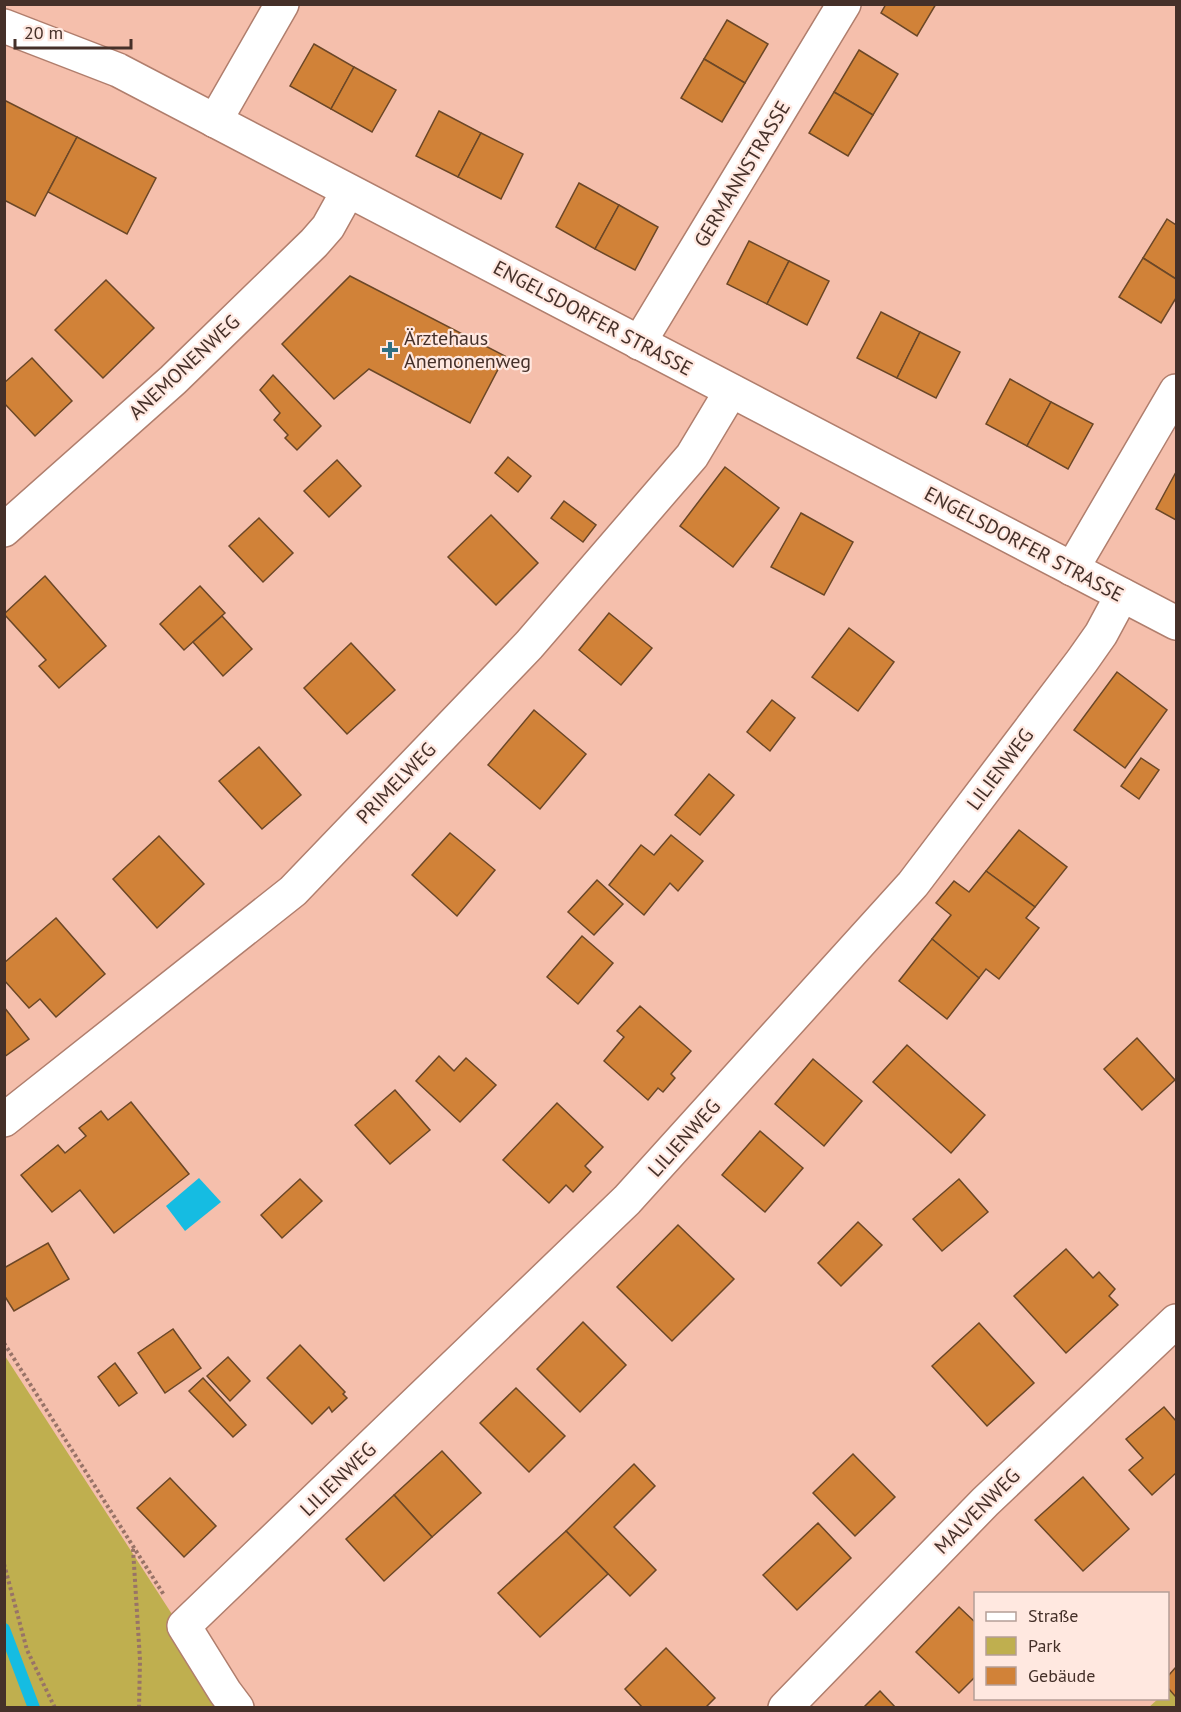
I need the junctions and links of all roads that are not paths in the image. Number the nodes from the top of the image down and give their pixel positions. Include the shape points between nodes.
1 (282, 4) edge
2 (844, 4) edge
3 (4, 26) edge
4 (215, 121) junction
5 (348, 190) junction
6 (639, 343) junction
7 (731, 391) junction
8 (1176, 391) edge
9 (4, 530) edge
10 (1072, 569) junction
11 (1122, 595) junction
12 (1176, 623) edge
13 (4, 1120) edge
14 (1176, 1321) edge
15 (237, 1707) edge
16 (785, 1707) edge

1 - 4 street
2 - 6 street, GERMANNSTRASSE
3 - 4 street, ENGELSDORFER STRASSE via 118,70
4 - 5 street, ENGELSDORFER STRASSE
5 - 6 street, ENGELSDORFER STRASSE
5 - 9 street, ANEMONENWEG via 328,227 314,243 173,380
6 - 7 street, ENGELSDORFER STRASSE
7 - 10 street, ENGELSDORFER STRASSE
7 - 13 street, PRIMELWEG via 692,456 529,645 292,891
8 - 10 street
10 - 11 street, ENGELSDORFER STRASSE
11 - 12 street, ENGELSDORFER STRASSE
11 - 15 street, LILIENWEG via 1082,661 913,884 627,1200 184,1626
14 - 16 street, MALVENWEG via 985,1502

